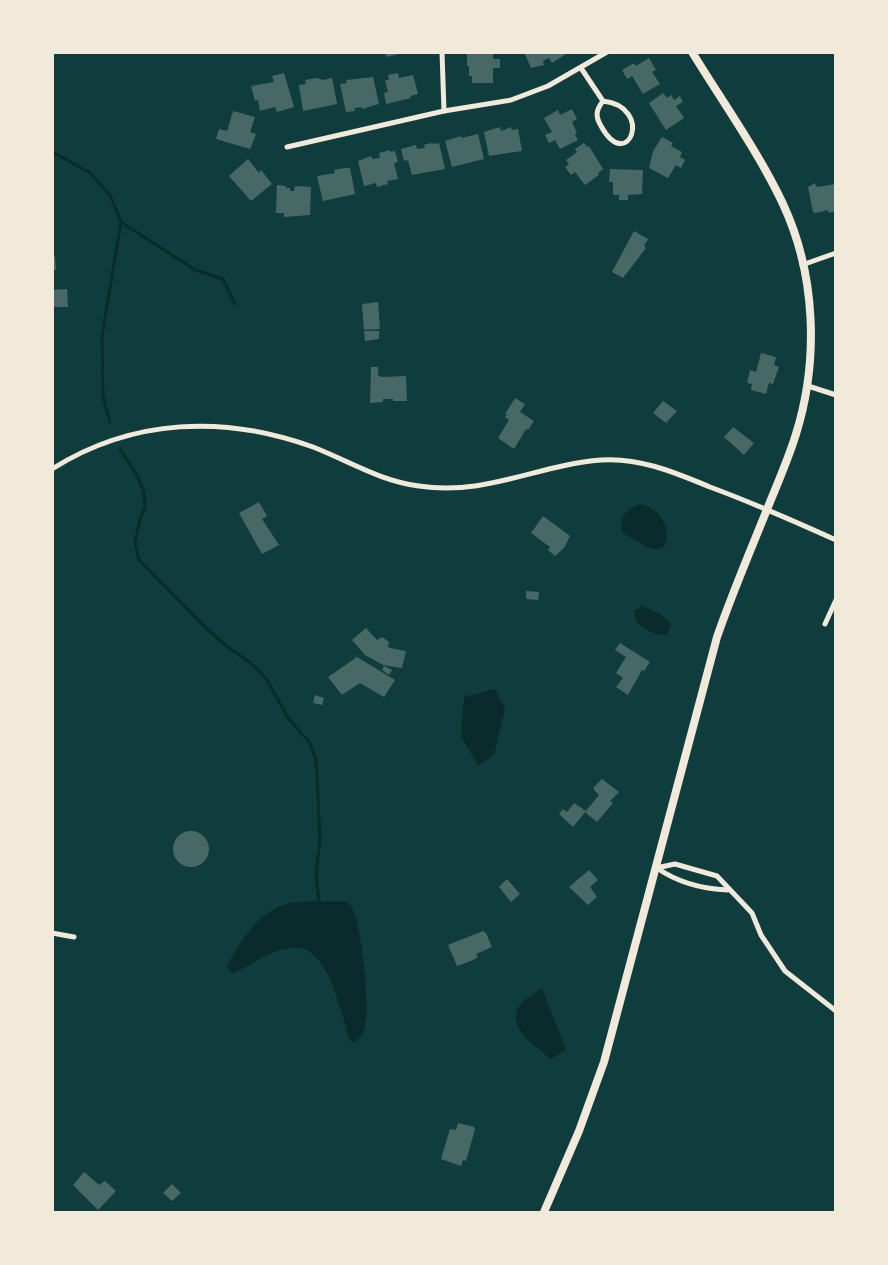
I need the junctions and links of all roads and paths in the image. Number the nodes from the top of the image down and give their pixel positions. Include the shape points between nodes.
1 (442, 52) edge
2 (607, 52) edge
3 (692, 52) edge
4 (581, 68) junction
5 (603, 101) junction
6 (444, 111) junction
7 (286, 147) dead end
8 (836, 253) edge
9 (802, 265) junction
10 (808, 386) junction
11 (836, 395) edge
12 (52, 469) edge
13 (767, 509) junction
14 (836, 540) edge
15 (836, 600) edge
16 (825, 624) dead end
17 (656, 868) junction
18 (728, 890) junction
19 (52, 933) edge
20 (74, 937) dead end
21 (836, 1011) edge
22 (544, 1212) edge

1 - 6 street
2 - 4 street
3 - 9 main road via 774,186
4 - 5 street
4 - 6 street via 548,86 511,99
5 - 5 street via 623,108 634,126 628,141 621,144 606,135 596,117
6 - 7 street
8 - 9 street
9 - 10 main road via 811,319
10 - 11 street
10 - 13 main road via 796,436
12 - 13 street via 100,444 123,437 210,425 280,436 386,480 418,486 478,486 573,464 603,460 640,462
13 - 14 street
13 - 17 main road via 717,637
15 - 16 street
17 - 18 street via 671,878
17 - 18 street via 675,864 717,876
17 - 22 main road via 604,1062
18 - 21 street via 752,914 769,950 785,971
19 - 20 street

